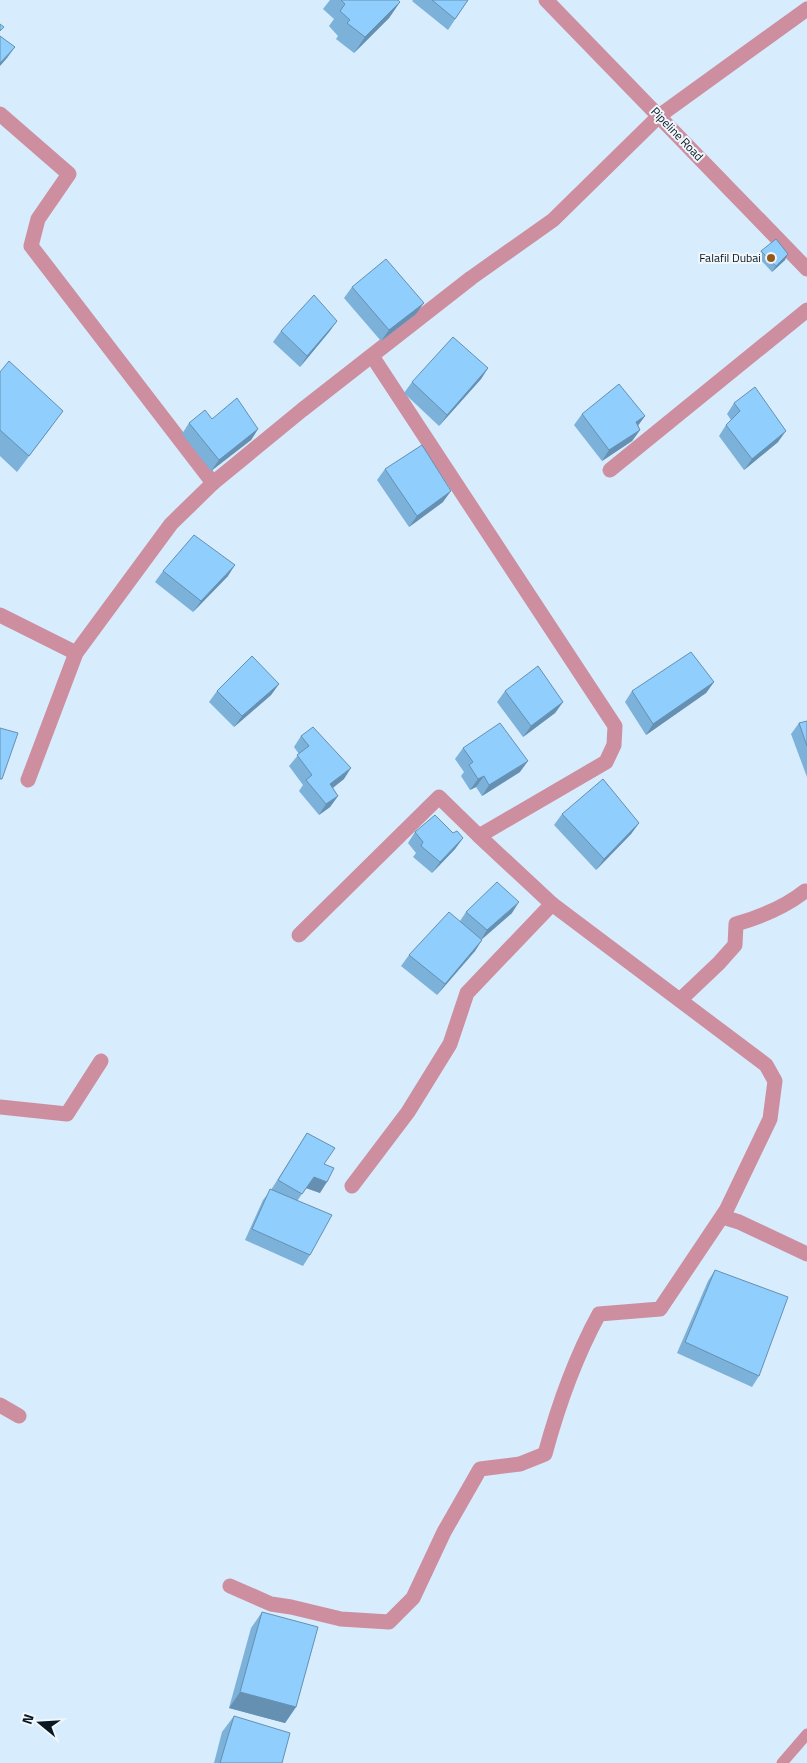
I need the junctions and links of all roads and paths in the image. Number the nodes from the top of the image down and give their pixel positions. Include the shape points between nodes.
1 (546, 0) edge
2 (807, 9) edge
3 (0, 114) edge
4 (659, 116) junction
5 (807, 269) edge
6 (807, 310) edge
7 (372, 356) junction
8 (610, 470) dead end
9 (213, 483) junction
10 (0, 615) edge
11 (76, 653) junction
12 (28, 780) dead end
13 (479, 836) junction
14 (805, 891) dead end
15 (552, 904) junction
16 (299, 935) dead end
17 (680, 1000) junction
18 (101, 1061) dead end
19 (0, 1107) edge
20 (352, 1186) dead end
21 (725, 1212) junction
22 (807, 1254) edge
23 (0, 1405) edge
24 (19, 1416) dead end
25 (230, 1586) dead end
26 (807, 1734) edge
27 (782, 1763) edge

1 - 4 street, Pipeline Road
2 - 4 street
3 - 9 street via 69,174 38,219 32,246
4 - 5 street, Pipeline Road
4 - 7 street via 553,220 471,278
6 - 8 street
7 - 9 street
7 - 13 street via 615,726 614,745 606,762
9 - 11 street via 171,524
10 - 11 street
11 - 12 street
13 - 15 street
13 - 16 street via 439,797
14 - 17 street via 791,902 736,924 735,945
15 - 17 street
15 - 20 street via 467,993 450,1044 408,1112
17 - 21 street via 766,1065 775,1081 770,1119
18 - 19 street via 67,1114
21 - 22 street via 723,1217
21 - 25 street via 660,1309 599,1314 585,1340 545,1454 520,1464 480,1469 444,1532 413,1598 389,1622 341,1619 271,1604
23 - 24 street
26 - 27 lane

